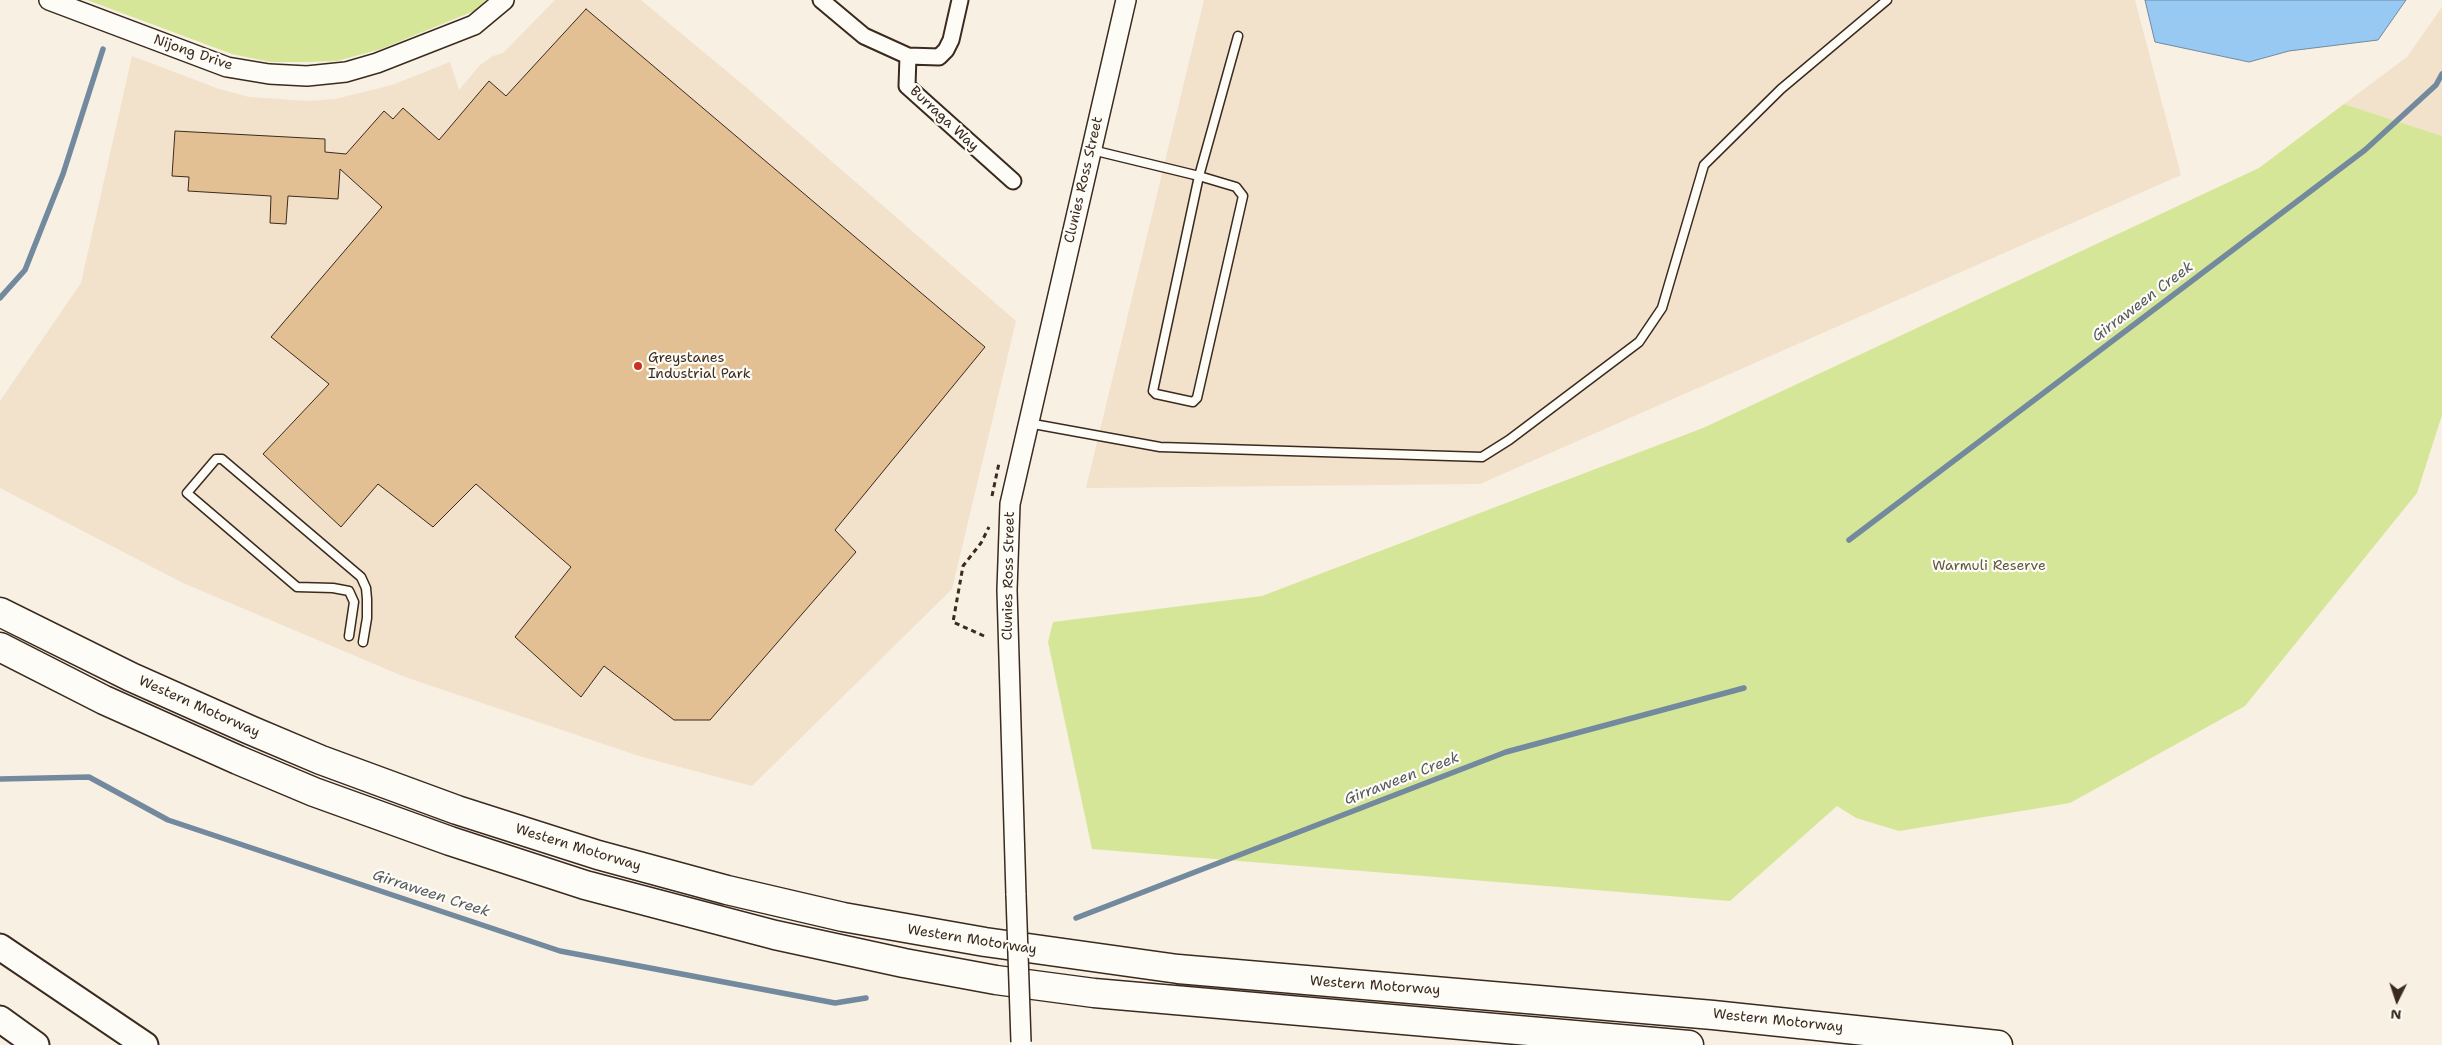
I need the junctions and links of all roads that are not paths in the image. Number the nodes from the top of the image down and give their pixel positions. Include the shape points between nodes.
1 (49, 0) edge
2 (504, 0) edge
3 (821, 0) edge
4 (960, 0) edge
5 (1126, 0) edge
6 (1888, 0) edge
7 (1238, 36) dead end
8 (908, 56) junction
9 (1091, 149) junction
10 (1198, 176) junction
11 (1013, 181) dead end
12 (1028, 423) junction
13 (0, 612) edge
14 (349, 636) dead end
15 (363, 642) dead end
16 (0, 647) edge
17 (0, 947) edge
18 (0, 1019) edge
19 (1022, 1043) edge
20 (36, 1045) edge
21 (145, 1045) edge
22 (1689, 1045) edge
23 (1998, 1045) edge

1 - 2 street, Nijong Drive via 227,67 307,76 346,72 377,63 474,25
3 - 8 street via 864,36
4 - 8 street via 946,50 939,56
5 - 9 street, Clunies Ross Street
6 - 12 lane via 1781,90 1704,165 1662,308 1640,342 1482,457 1160,448
7 - 10 lane
8 - 11 street, Burraga Way via 907,86
9 - 10 lane
9 - 12 street, Clunies Ross Street
10 - 10 lane via 1153,391 1193,402 1243,196 1236,187
12 - 19 street, Clunies Ross Street, bridge via 1010,504 1007,542
13 - 23 highway, Western Motorway via 250,730 457,810 598,855 727,890 843,916 1003,945 1178,969 1713,1015
14 - 15 lane via 354,602 349,591 296,587 187,493 216,459 222,459 361,577 367,599
16 - 22 highway via 154,723 323,795 585,885 775,935 996,980 1094,993
17 - 21 highway
18 - 20 highway

